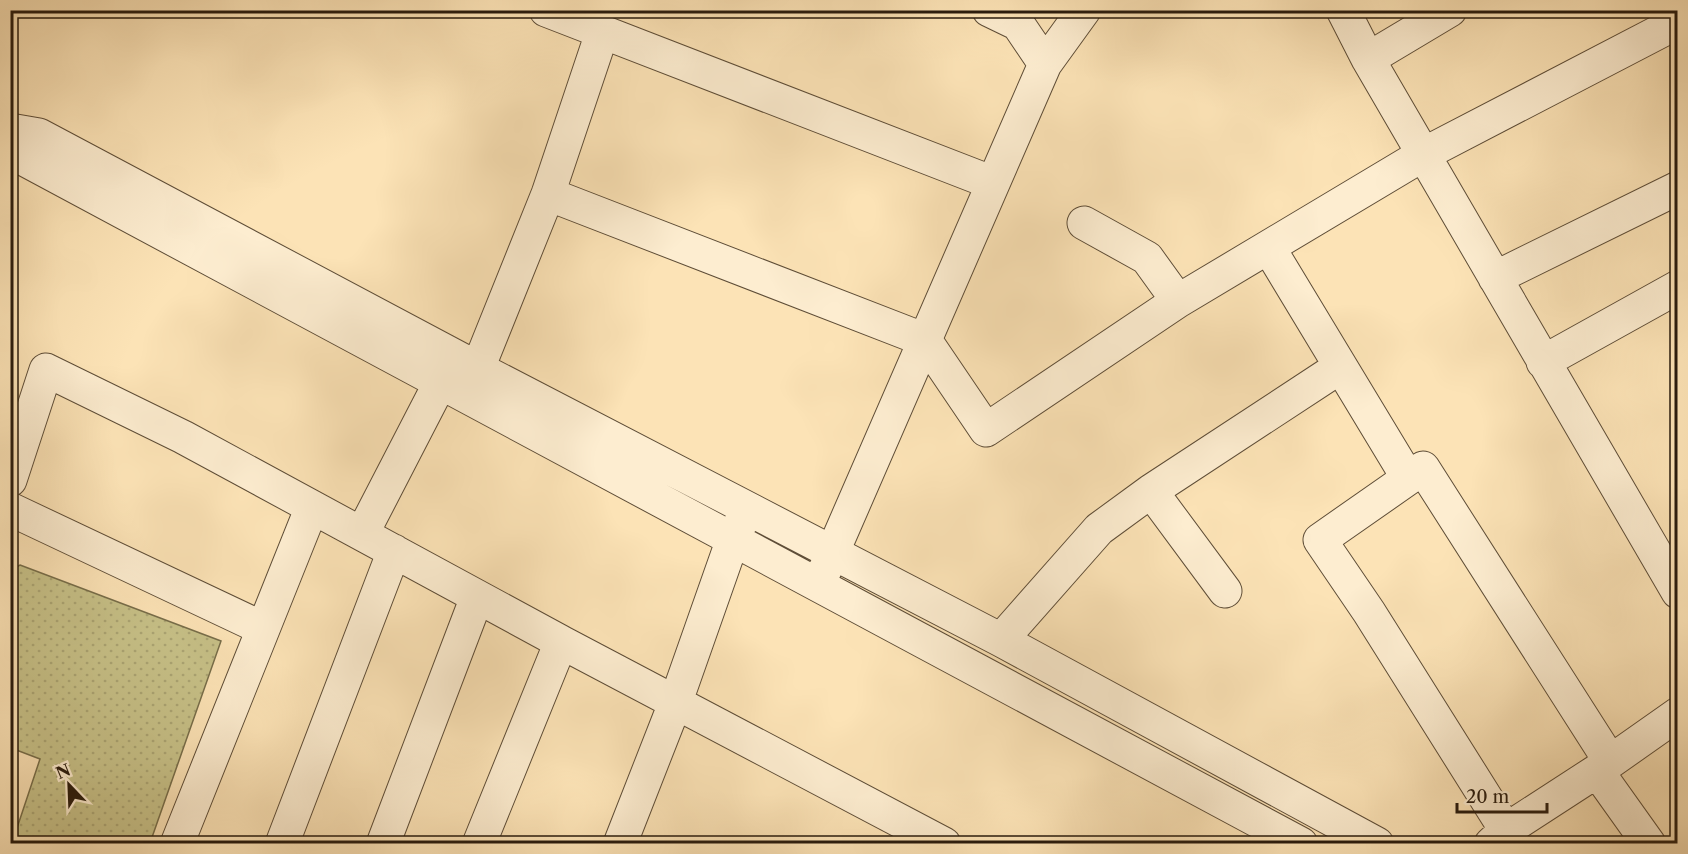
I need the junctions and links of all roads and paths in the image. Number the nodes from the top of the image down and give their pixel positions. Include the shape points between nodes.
1 (546, 10) edge
2 (989, 10) edge
3 (1083, 10) edge
4 (1343, 10) edge
5 (1450, 10) edge
6 (1017, 17) edge
7 (1677, 22) edge
8 (602, 33) junction
9 (1368, 59) junction
10 (1045, 64) junction
11 (18, 148) edge
12 (1424, 154) junction
13 (993, 183) junction
14 (1677, 188) edge
15 (548, 194) junction
16 (1084, 223) dead end
17 (1269, 249) junction
18 (1495, 278) junction
19 (1676, 292) edge
20 (1178, 301) junction
21 (925, 340) junction
22 (1543, 362) junction
23 (1340, 367) junction
24 (462, 383) junction
25 (1408, 478) junction
26 (10, 480) edge
27 (1151, 491) junction
28 (312, 507) junction
29 (747, 507) junction
30 (10, 509) edge
31 (362, 534) junction
32 (733, 539) junction
33 (394, 552) junction
34 (833, 554) junction
35 (819, 585) junction
36 (1676, 586) edge
37 (1226, 591) dead end
38 (477, 597) junction
39 (262, 628) junction
40 (1001, 640) junction
41 (561, 642) junction
42 (676, 701) junction
43 (1677, 714) edge
44 (1603, 766) junction
45 (1499, 837) edge
46 (177, 843) edge
47 (282, 843) edge
48 (383, 843) edge
49 (479, 843) edge
50 (620, 843) edge
51 (944, 843) edge
52 (1301, 843) edge
53 (1377, 843) edge
54 (1648, 843) edge

1 - 8 street
2 - 6 street
3 - 10 street
4 - 9 street
5 - 9 street
6 - 10 street
7 - 12 street
8 - 13 street
8 - 15 street
9 - 12 street
10 - 13 street
11 - 24 street
12 - 17 street
12 - 18 street
13 - 21 street
14 - 18 street
15 - 21 street
15 - 24 street
16 - 20 street via 1147,258
17 - 20 street
17 - 23 street
18 - 22 street
19 - 22 street
20 - 21 street via 986,430
21 - 34 street
22 - 36 street
23 - 25 street
23 - 27 street
24 - 29 street
24 - 31 street
24 - 32 street
25 - 44 street via 1423,468
25 - 45 street via 1320,540 1369,612
26 - 28 street via 46,369
27 - 37 street
27 - 40 street via 1099,529
28 - 31 street
28 - 39 street
29 - 32 street
29 - 34 street
30 - 39 street
31 - 33 street
32 - 35 street
32 - 42 street
33 - 38 street
33 - 47 street
34 - 35 street
34 - 40 street
35 - 52 street
38 - 41 street
38 - 48 street
39 - 46 street
40 - 53 street
41 - 42 street
41 - 49 street
42 - 50 street
42 - 51 street
43 - 44 street
44 - 45 street
44 - 54 street

